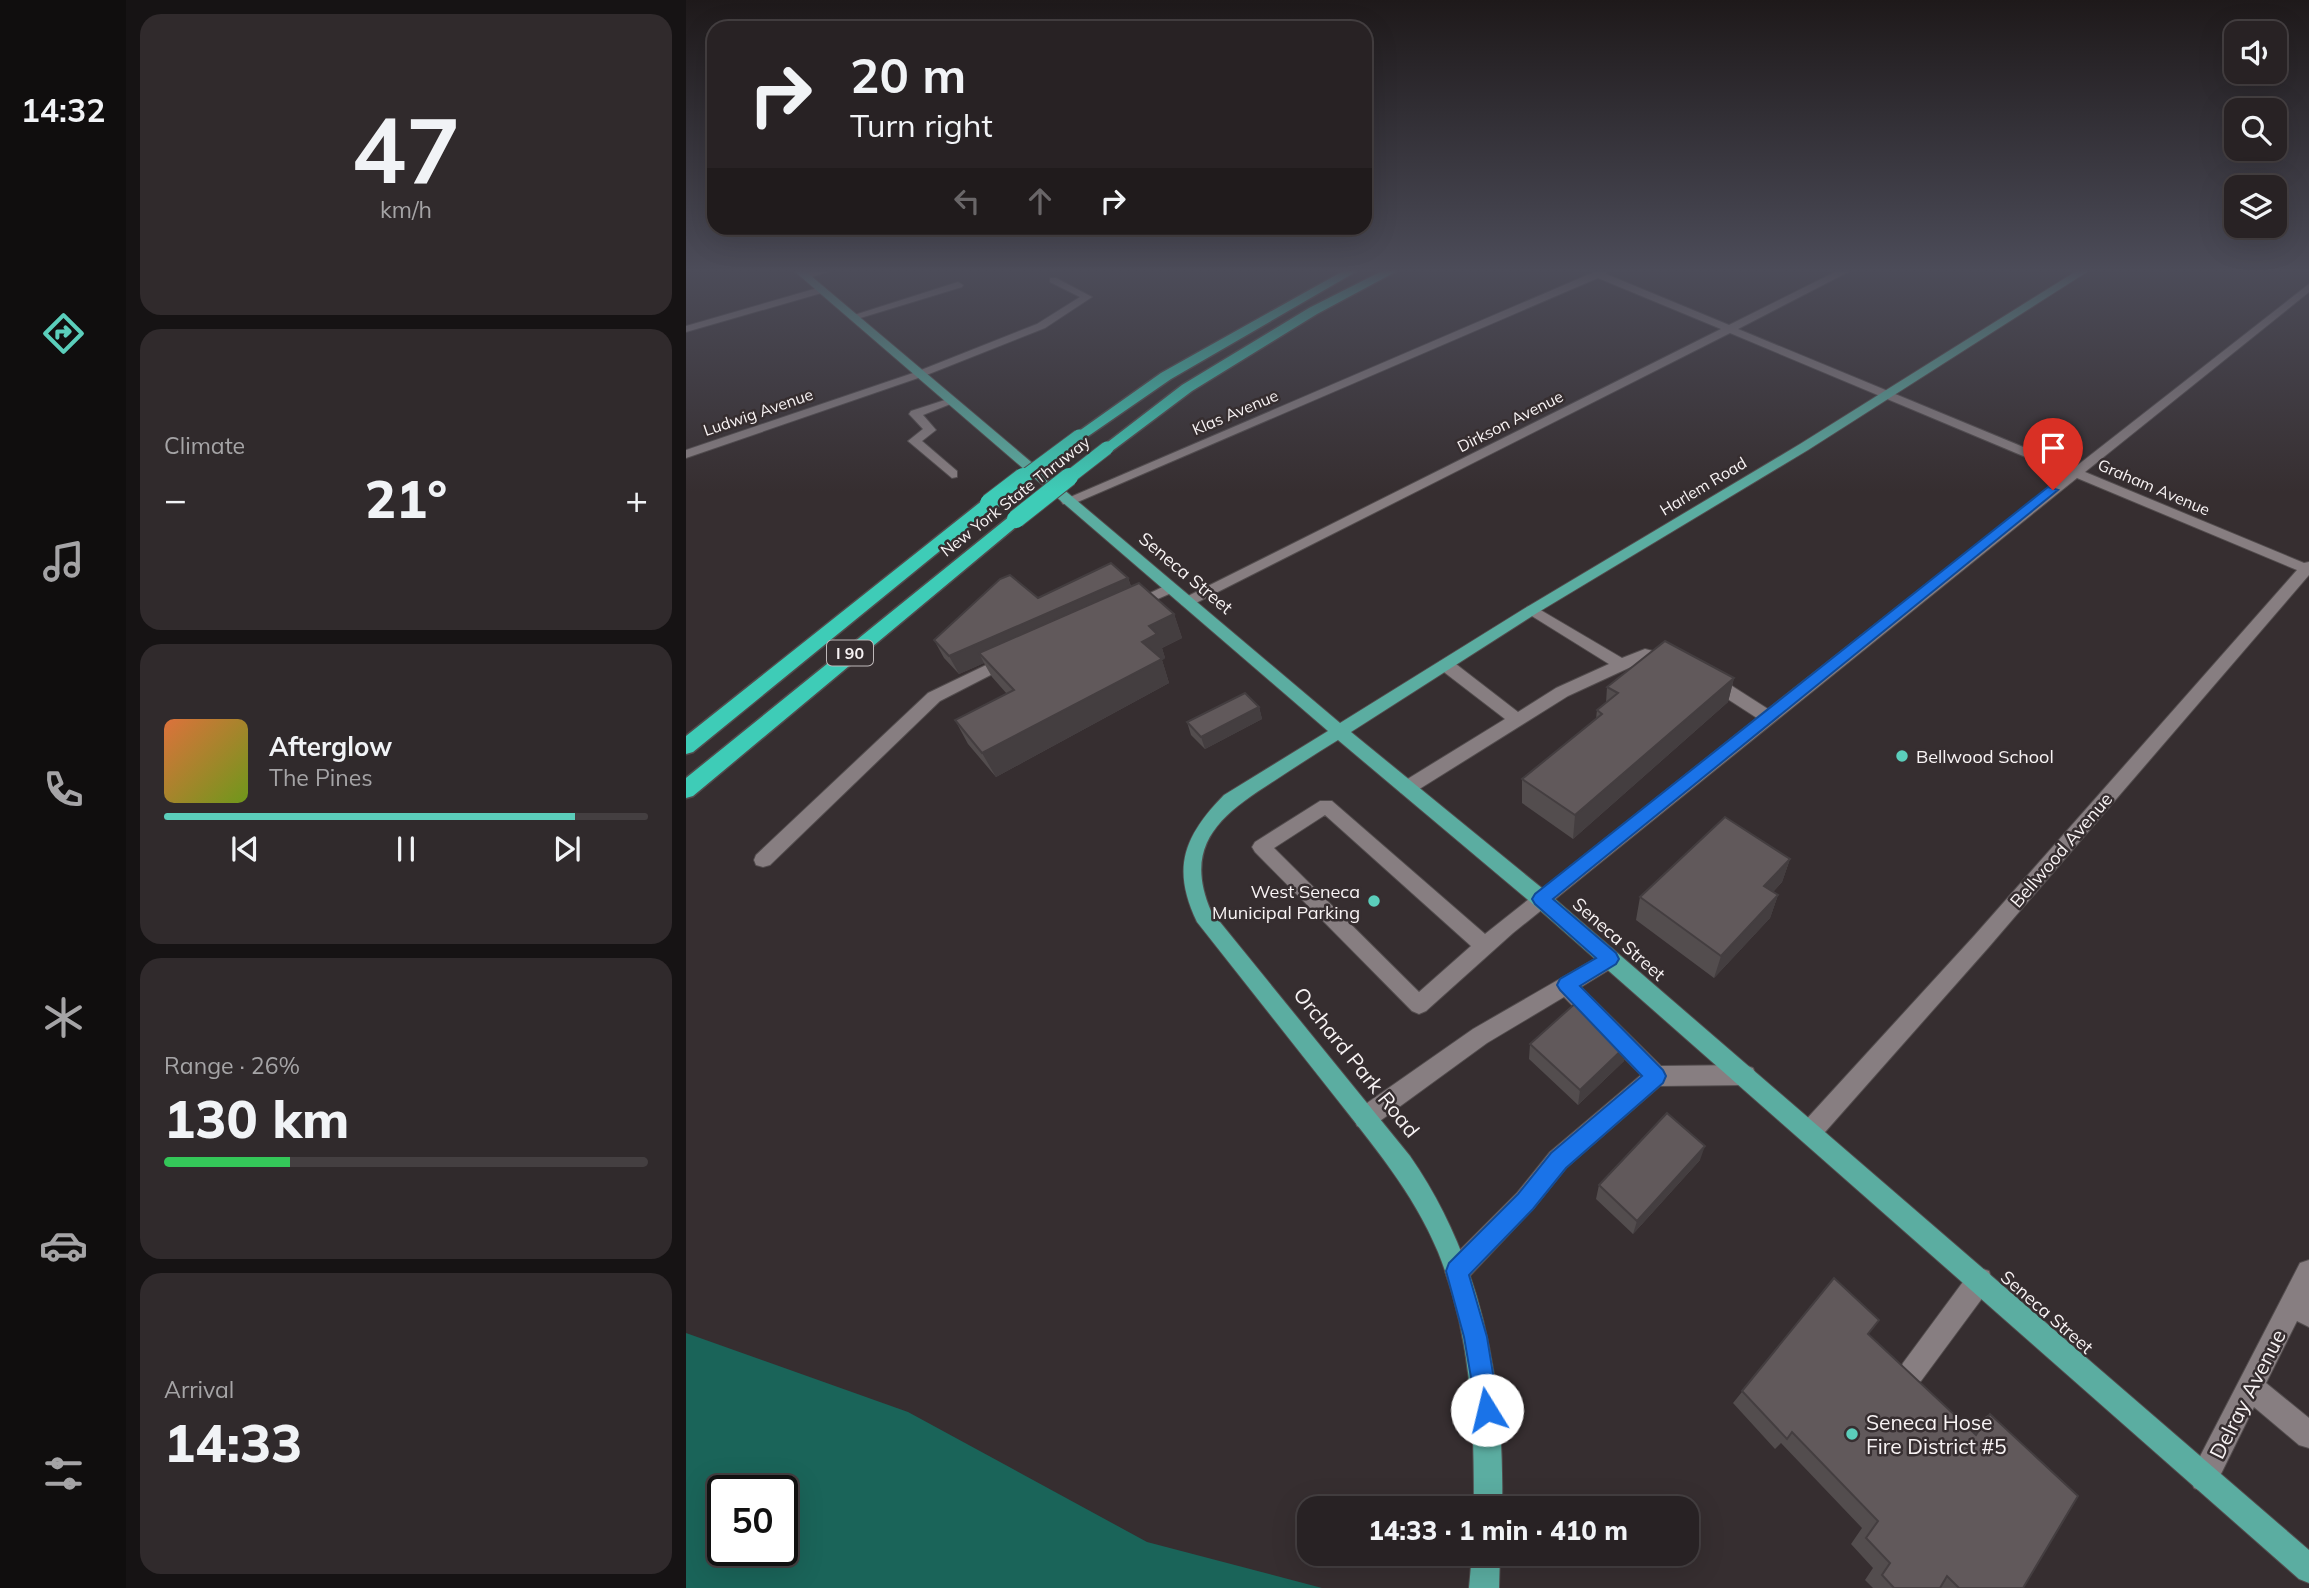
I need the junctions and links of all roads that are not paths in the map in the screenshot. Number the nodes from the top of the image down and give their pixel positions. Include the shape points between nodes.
1 (885, 344) edge
2 (995, 344) edge
3 (1222, 344) edge
4 (1259, 344) edge
5 (1433, 344) edge
6 (1700, 344) edge
7 (1770, 344) edge
8 (1966, 344) edge
9 (2236, 344) edge
10 (920, 374) junction
11 (1887, 393) junction
12 (952, 401) junction
13 (686, 454) edge
14 (2074, 472) junction
15 (952, 474) dead end
16 (1068, 500) junction
17 (2308, 568) edge
18 (1171, 588) junction
19 (1187, 602) junction
20 (1532, 610) junction
21 (1120, 611) edge
22 (1018, 656) edge
23 (1446, 665) junction
24 (1620, 665) junction
25 (1770, 718) junction
26 (1517, 720) junction
27 (1339, 731) junction
28 (686, 747) edge
29 (1407, 788) junction
30 (686, 790) edge
31 (763, 860) dead end
32 (1541, 899) junction
33 (1485, 946) junction
34 (1610, 959) junction
35 (1566, 985) junction
36 (1745, 1075) junction
37 (1656, 1076) junction
38 (1365, 1118) junction
39 (1810, 1132) junction
40 (1457, 1271) junction
41 (2309, 1272) edge
42 (1980, 1280) junction
43 (2301, 1308) edge
44 (1912, 1372) edge
45 (2250, 1388) junction
46 (2309, 1435) edge
47 (2204, 1478) junction
48 (1489, 1496) edge
49 (1485, 1566) edge
50 (2309, 1569) edge
51 (1484, 1588) edge

1 - 10 main road, Seneca Street
2 - 10 street, Ludwig Avenue
3 - 28 highway, New York State Thruway / I 90, bridge via 1166,376 989,503
4 - 30 highway, New York State Thruway / I 90, bridge via 1187,388 1107,448
5 - 16 street, Klas Avenue
6 - 19 street, Dirkson Avenue
7 - 11 street, Graham Avenue
8 - 11 main road, Harlem Road
9 - 14 street
10 - 12 main road, Seneca Street
10 - 13 street, Ludwig Avenue
11 - 14 street, Graham Avenue
11 - 20 main road, Harlem Road
12 - 15 street via 915,414 930,430 914,441
12 - 16 main road, Seneca Street
14 - 17 street, Graham Avenue
14 - 25 street
16 - 18 main road, Seneca Street
17 - 39 street, Bellwood Avenue
18 - 19 main road, Seneca Street
18 - 21 street
19 - 27 main road, Seneca Street
20 - 23 main road, Harlem Road
20 - 24 street
22 - 31 street via 934,697
23 - 26 street
23 - 27 main road, Harlem Road
24 - 25 street via 1645,654 1692,668
24 - 26 street via 1562,692
25 - 32 street
26 - 29 street
27 - 29 main road, Seneca Street
27 - 38 main road, Orchard Park Road via 1230,800 1199,837 1190,879 1204,916
29 - 32 main road, Seneca Street
32 - 33 street
32 - 34 main road, Seneca Street
33 - 33 street via 1419,1004 1261,847 1326,806
34 - 35 street
34 - 36 main road, Seneca Street
35 - 37 street
35 - 38 street via 1480,1037
36 - 37 street
36 - 39 main road, Seneca Street
37 - 40 street via 1558,1160
38 - 40 main road, Orchard Park Road via 1403,1165 1433,1214
39 - 42 main road, Seneca Street
40 - 48 main road, Orchard Park Road via 1476,1337 1487,1410
41 - 43 street, Delray Avenue
42 - 44 street
42 - 47 main road, Seneca Street
43 - 45 street, Delray Avenue
45 - 46 street
45 - 47 street, Delray Avenue
47 - 50 main road, Seneca Street
49 - 51 main road

